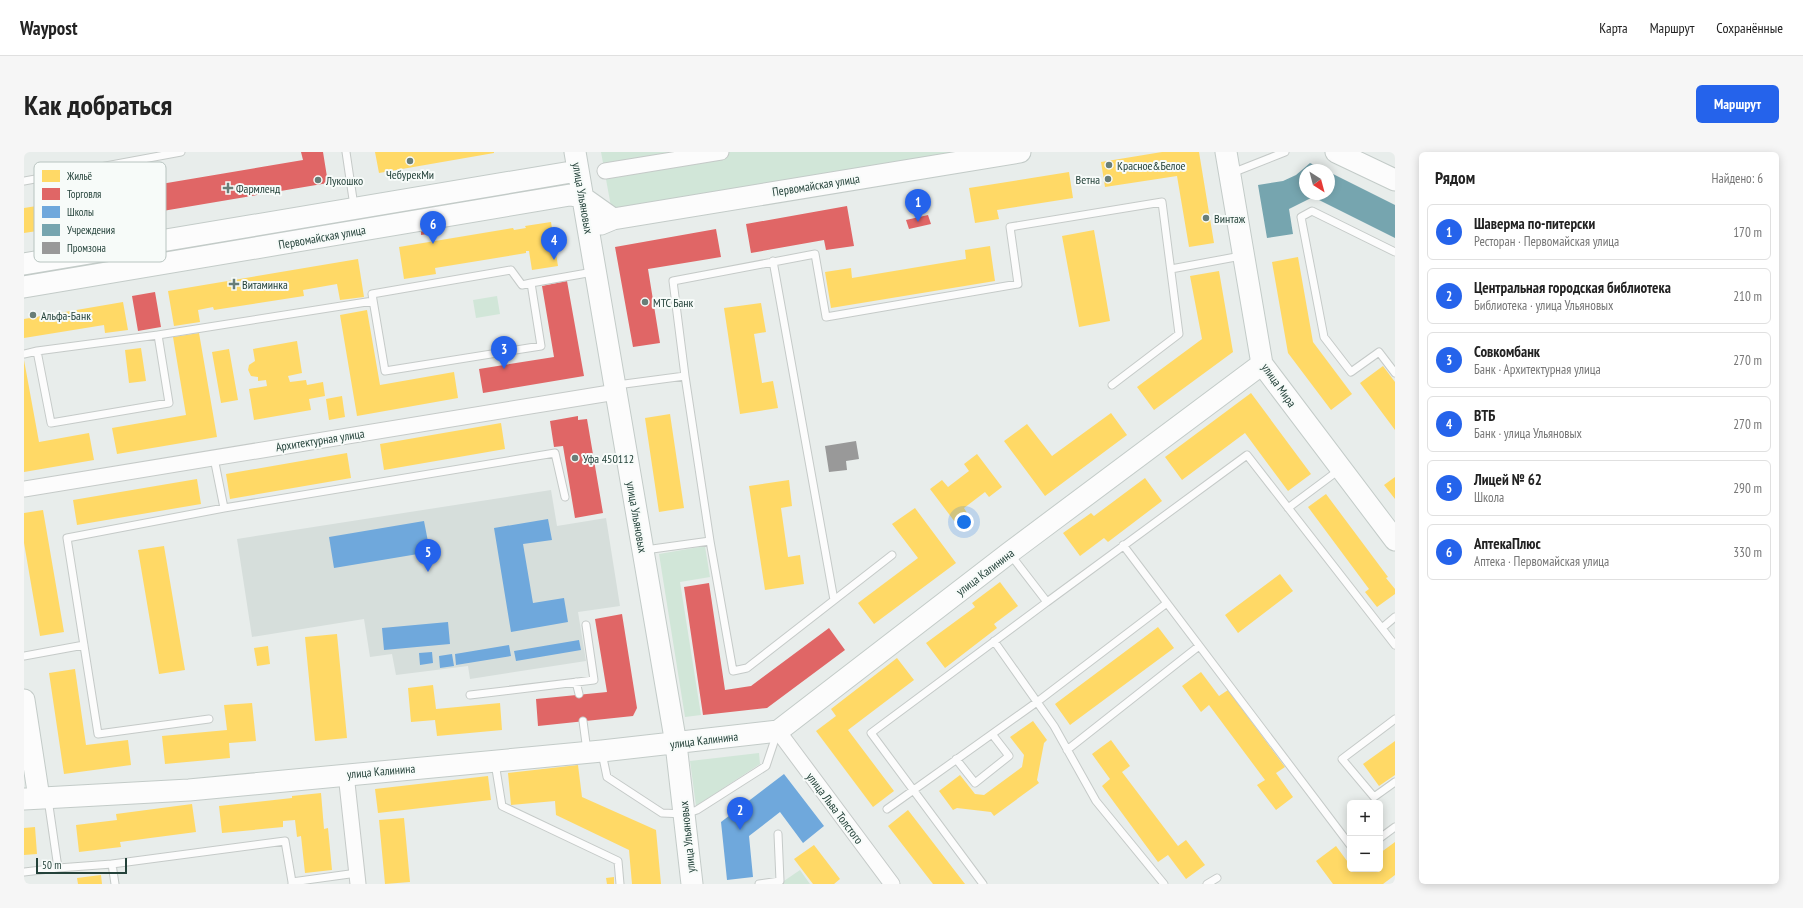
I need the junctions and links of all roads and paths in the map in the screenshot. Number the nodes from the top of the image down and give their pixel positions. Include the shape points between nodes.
1 (181, 152) edge
2 (346, 152) edge
3 (721, 152) edge
4 (1020, 152) edge
5 (1226, 152) edge
6 (1285, 152) edge
7 (1336, 152) edge
8 (578, 158) edge
9 (127, 162) edge
10 (604, 171) dead end
11 (1230, 174) junction
12 (34, 179) edge
13 (1395, 180) edge
14 (24, 181) edge
15 (582, 197) junction
16 (355, 209) junction
17 (613, 219) junction
18 (590, 239) junction
19 (166, 240) edge
20 (1395, 252) edge
21 (1244, 255) junction
22 (773, 261) junction
23 (36, 262) edge
24 (24, 264) edge
25 (1170, 269) junction
26 (595, 272) junction
27 (531, 283) junction
28 (24, 287) edge
29 (374, 301) junction
30 (158, 335) junction
31 (37, 351) junction
32 (24, 354) edge
33 (1262, 364) junction
34 (1395, 373) edge
35 (685, 376) junction
36 (1112, 385) dead end
37 (615, 389) junction
38 (214, 458) junction
39 (1341, 468) junction
40 (24, 489) edge
41 (564, 496) dead end
42 (224, 508) junction
43 (1288, 508) junction
44 (1395, 540) edge
45 (710, 541) junction
46 (1123, 545) junction
47 (643, 551) junction
48 (1009, 553) junction
49 (892, 554) dead end
50 (834, 600) junction
51 (1047, 602) junction
52 (1167, 603) junction
53 (1395, 618) edge
54 (586, 625) dead end
55 (1382, 628) junction
56 (994, 641) junction
57 (84, 645) junction
58 (1395, 645) edge
59 (1199, 646) junction
60 (24, 656) edge
61 (576, 682) junction
62 (579, 694) dead end
63 (470, 695) dead end
64 (24, 700) edge
65 (1037, 702) junction
66 (209, 719) dead end
67 (1395, 719) edge
68 (583, 721) dead end
69 (778, 731) junction
70 (992, 734) junction
71 (676, 744) junction
72 (1067, 750) junction
73 (595, 752) junction
74 (956, 759) junction
75 (495, 761) junction
76 (346, 774) junction
77 (1395, 782) edge
78 (913, 790) junction
79 (37, 798) edge
80 (887, 809) dead end
81 (685, 814) junction
82 (1395, 827) edge
83 (778, 834) dead end
84 (1383, 836) edge
85 (1347, 841) edge
86 (112, 864) junction
87 (58, 868) junction
88 (24, 872) edge
89 (358, 878) edge
90 (1217, 878) dead end
91 (292, 883) edge
92 (115, 884) edge
93 (620, 884) edge
94 (692, 884) edge
95 (759, 884) edge
96 (892, 884) edge
97 (983, 884) edge
98 (1164, 884) edge
99 (1208, 884) edge

1 - 9 lane
2 - 16 lane
3 - 10 street
4 - 17 main road, Первомайская улица
5 - 11 main road, улица Мира
6 - 11 lane
7 - 13 main road
8 - 15 main road, улица Ульяновых
8 - 16 main road, Первомайская улица
11 - 21 main road, улица Мира
12 - 14 lane
15 - 17 main road
15 - 18 main road, улица Ульяновых
15 - 28 main road, Первомайская улица via 570,195
16 - 19 main road, Первомайская улица
17 - 18 main road, Первомайская улица via 599,226
18 - 26 main road, улица Ульяновых
20 - 34 lane via 1312,211 1301,217 1324,338 1351,372 1379,352
21 - 25 lane
21 - 33 main road, улица Мира
22 - 25 lane via 815,254 826,317 1018,284 1010,227 1162,202
22 - 35 lane via 673,281
22 - 50 lane
23 - 24 main road, Первомайская улица
25 - 36 lane via 1179,334
26 - 27 lane
26 - 37 main road, улица Ульяновых
27 - 29 lane via 522,285 511,270 372,294
27 - 29 lane via 541,346 385,371
29 - 30 lane
30 - 31 lane
30 - 31 lane via 169,404 51,423
31 - 32 lane
33 - 39 main road, улица Мира
33 - 48 main road, улица Калинина
35 - 37 lane
35 - 45 lane
37 - 38 street, Архитектурная улица
37 - 47 main road, улица Ульяновых
38 - 40 street, Архитектурная улица
38 - 42 lane
39 - 43 lane
39 - 44 main road, улица Мира
41 - 42 lane via 555,453
42 - 57 lane via 67,538
43 - 46 lane via 1247,455
43 - 55 lane
45 - 47 lane
45 - 50 lane via 733,671 747,668
46 - 51 lane
46 - 52 lane
47 - 71 main road, улица Ульяновых
48 - 51 lane
48 - 69 main road, улица Калинина
49 - 50 lane
51 - 56 lane
52 - 59 lane
52 - 65 lane
53 - 55 lane
54 - 61 lane via 594,680
55 - 58 lane
56 - 65 lane
56 - 78 lane via 871,733
57 - 60 lane
57 - 66 lane via 98,734
59 - 72 lane
59 - 85 lane
61 - 62 lane
61 - 63 lane
64 - 79 main road
65 - 70 lane
65 - 72 lane
67 - 77 lane via 1342,759 1374,797
68 - 73 lane
69 - 71 main road, улица Калинина
69 - 81 lane via 766,766 697,810
69 - 96 street, улица Льва Толстого
70 - 74 lane
70 - 74 lane via 1009,756 975,783
71 - 73 main road, улица Калинина
71 - 81 main road, улица Ульяновых
72 - 98 lane via 1096,801
73 - 75 main road, улица Калинина
73 - 81 lane via 607,777 662,813
74 - 78 lane
75 - 76 main road, улица Калинина
75 - 93 lane via 502,806 618,861
76 - 79 main road, улица Калинина via 189,790
76 - 89 street
78 - 80 lane
78 - 97 lane
79 - 87 lane via 49,815
81 - 94 main road, улица Ульяновых
82 - 84 lane
83 - 95 lane via 780,882
86 - 87 lane
86 - 91 lane via 285,841
86 - 92 lane
87 - 88 lane
89 - 91 lane
90 - 99 lane

